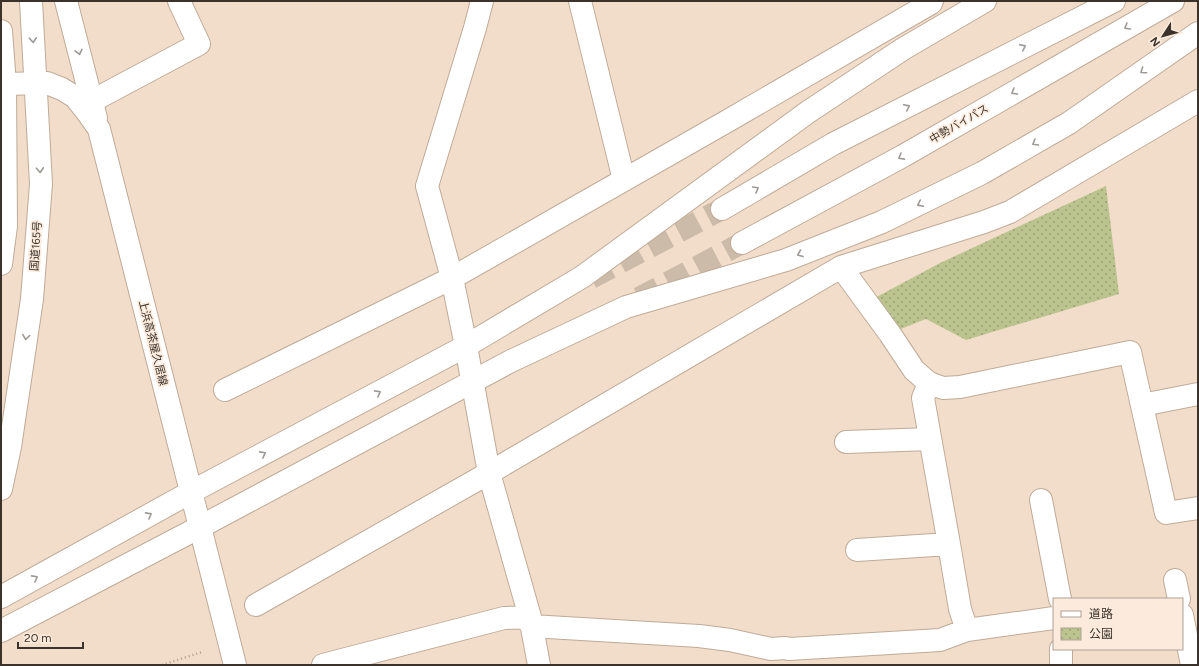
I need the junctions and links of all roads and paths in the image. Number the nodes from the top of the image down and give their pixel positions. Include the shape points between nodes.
1 (31, 1) edge
2 (66, 1) edge
3 (179, 1) edge
4 (482, 1) edge
5 (580, 1) edge
6 (932, 1) edge
7 (985, 1) edge
8 (1114, 1) edge
9 (1173, 1) edge
10 (1, 31) edge
11 (1198, 33) edge
12 (36, 84) junction
13 (3, 85) edge
14 (92, 101) junction
15 (1198, 101) edge
16 (99, 129) junction
17 (624, 180) junction
18 (722, 209) tunnel mouth
19 (742, 243) tunnel mouth
20 (1, 264) edge
21 (841, 267) junction
22 (452, 278) junction
23 (466, 346) junction
24 (472, 382) junction
25 (929, 383) junction
26 (225, 390) dead end
27 (1198, 394) edge
28 (1142, 405) junction
29 (930, 439) junction
30 (846, 442) dead end
31 (490, 473) junction
32 (1, 490) edge
33 (191, 492) junction
34 (1041, 500) dead end
35 (1198, 508) edge
36 (200, 527) junction
37 (949, 544) junction
38 (857, 550) dead end
39 (1, 597) edge
40 (1060, 598) edge
41 (256, 605) dead end
42 (1053, 618) edge
43 (1183, 620) edge
44 (530, 622) junction
45 (967, 630) junction
46 (1, 631) edge
47 (1061, 650) edge
48 (202, 652) dead end
49 (162, 665) edge
50 (236, 665) edge
51 (323, 665) edge
52 (539, 665) edge
53 (1061, 665) edge
54 (1192, 665) edge

1 -> 12 main road, 国道165号
2 -> 14 main road
3 - 14 main road via 199,44
4 - 22 main road via 427,186
5 - 17 main road
6 - 17 main road
7 - 23 main road via 903,48 808,112 582,277
18 -> 8 main road via 833,144
9 -> 19 main road, 中勢バイパス via 903,156
10 - 13 main road
11 -> 24 main road via 1069,124 982,174 882,222 786,260 626,307
12 - 13 main road, 上浜高茶屋久居線
12 - 16 main road, 上浜高茶屋久居線 via 47,83 75,97
12 -> 32 main road, 国道165号 via 41,184 32,299
13 - 20 main road via 6,226
14 - 16 main road
15 - 21 main road via 1010,212
16 - 33 main road, 上浜高茶屋久居線
17 - 22 main road
21 - 25 main road via 914,370
21 - 31 main road
22 - 23 main road
22 - 26 main road
23 - 24 main road
33 -> 23 main road
24 - 31 main road
24 - 36 main road
25 - 28 main road via 944,388 960,387 1130,352
25 - 29 main road via 923,398
27 - 28 main road
28 - 35 main road via 1166,513
29 - 30 main road
29 - 37 main road
31 - 41 main road
31 - 44 main road
33 - 36 main road, 上浜高茶屋久居線
39 -> 33 main road
34 - 40 main road
36 - 46 main road
36 - 50 main road, 上浜高茶屋久居線
37 - 38 main road
37 - 45 main road via 960,609
42 - 45 main road
43 - 54 main road
44 - 45 main road via 699,636 771,649 940,640
44 - 51 main road via 504,618
44 - 52 main road
47 - 53 main road
48 - 49 path

